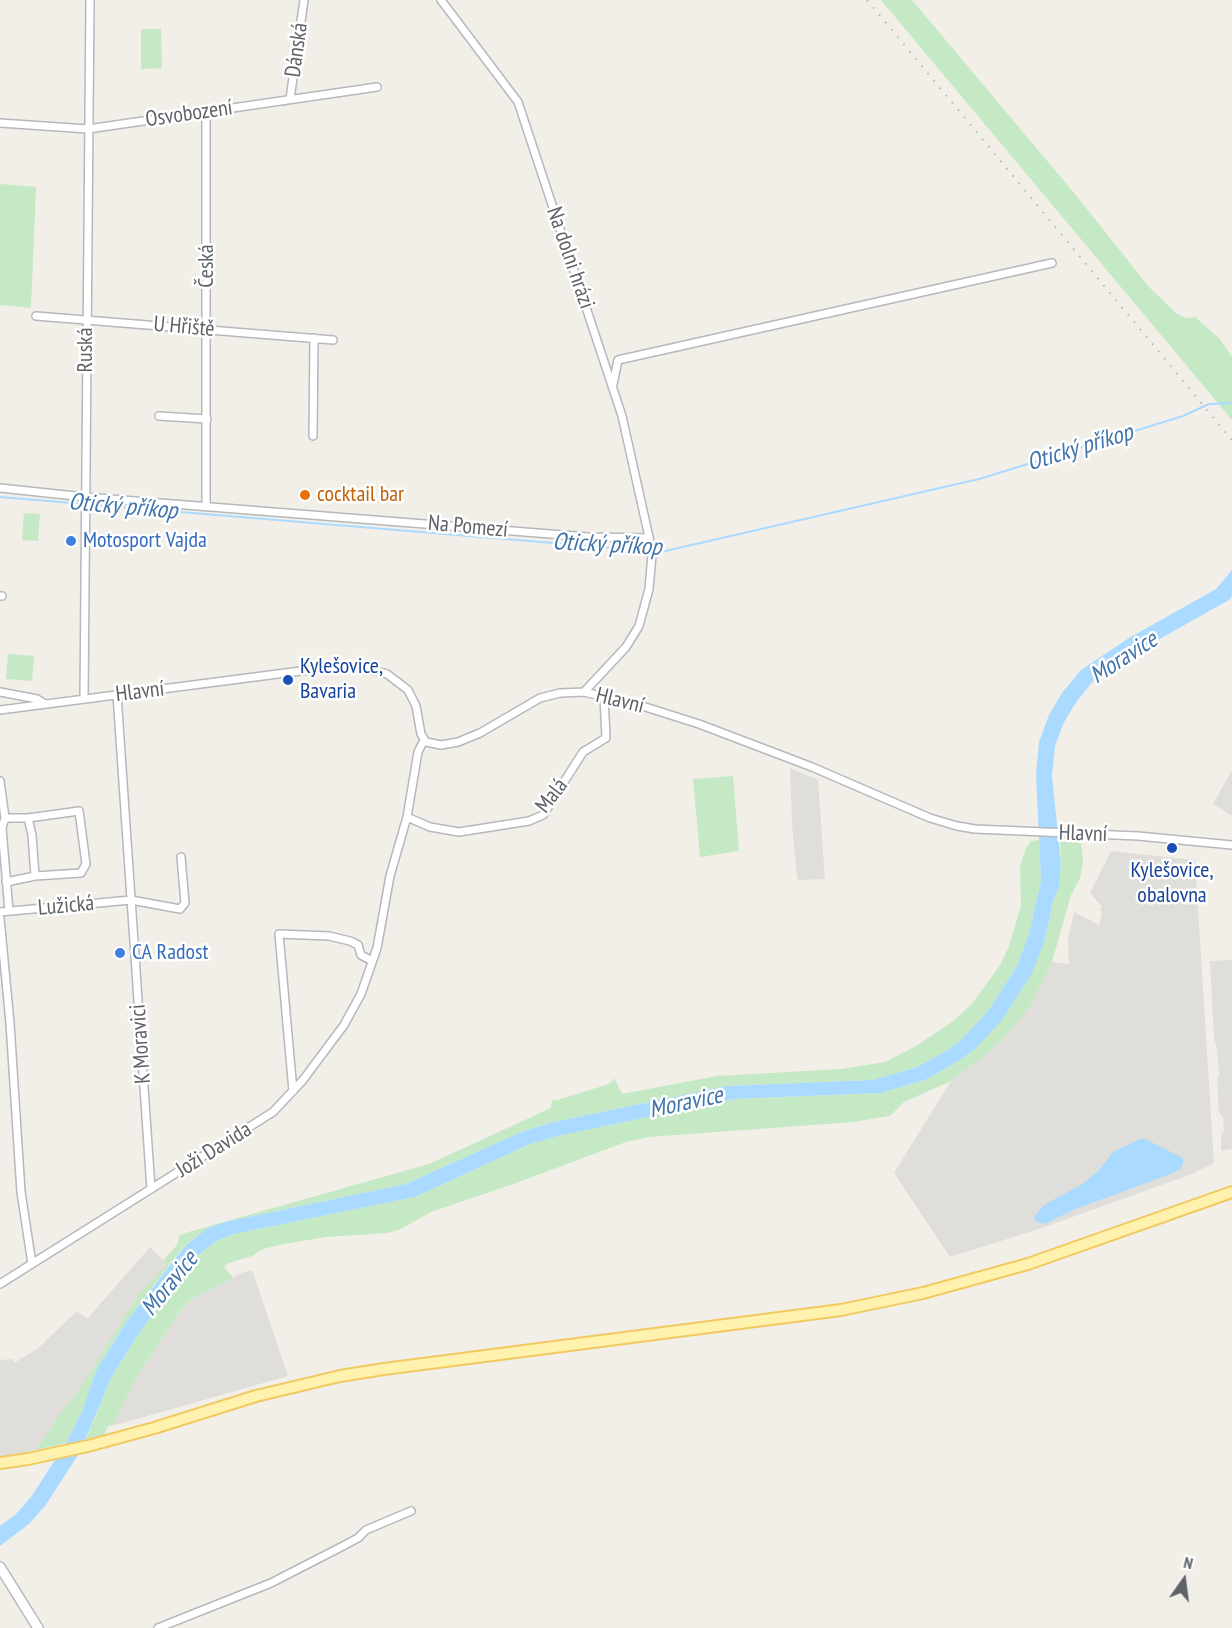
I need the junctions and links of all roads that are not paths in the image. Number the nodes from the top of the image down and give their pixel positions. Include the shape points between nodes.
1 (90, 0) edge
2 (304, 0) edge
3 (441, 0) edge
4 (376, 87) dead end
5 (290, 99) junction
6 (206, 112) junction
7 (0, 123) edge
8 (88, 129) junction
9 (1052, 263) dead end
10 (36, 316) dead end
11 (87, 320) junction
12 (208, 329) junction
13 (314, 338) junction
14 (333, 340) dead end
15 (613, 386) junction
16 (159, 416) dead end
17 (207, 419) junction
18 (313, 436) dead end
19 (0, 488) edge
20 (85, 502) junction
21 (207, 506) junction
22 (650, 542) junction
23 (0, 692) edge
24 (584, 692) junction
25 (117, 695) junction
26 (604, 696) junction
27 (84, 699) junction
28 (45, 704) junction
29 (4, 709) edge
30 (424, 740) junction
31 (0, 781) edge
32 (407, 817) junction
33 (5, 818) junction
34 (28, 818) junction
35 (1232, 845) edge
36 (181, 857) dead end
37 (35, 876) junction
38 (6, 882) junction
39 (131, 900) junction
40 (9, 911) junction
41 (0, 912) edge
42 (0, 918) edge
43 (372, 961) junction
44 (293, 1091) junction
45 (151, 1189) junction
46 (1232, 1192) edge
47 (32, 1264) junction
48 (0, 1284) edge
49 (28, 1459) junction
50 (0, 1463) edge
51 (0, 1468) edge
52 (411, 1511) dead end
53 (0, 1567) edge
54 (38, 1628) edge
55 (158, 1628) edge

1 - 8 street, Ruská
2 - 5 street, Dánská
3 - 15 street, Na dolni hrázi via 518,102
4 - 5 street, Osvobození
5 - 6 street, Osvobození
6 - 8 street, Osvobození
6 - 12 street, Česká
7 - 8 street, Osvobození
8 - 11 street, Ruská
9 - 15 street via 618,360
10 - 11 street, U Hřiště
11 - 12 street, U Hřiště
11 - 20 street, Ruská
12 - 13 street, U Hřiště
12 - 17 street, Česká
13 - 14 street, U Hřiště
13 - 18 street
15 - 22 street, Na dolni hrázi
16 - 17 street
17 - 21 street, Česká
19 - 20 street, Na Pomezí
20 - 21 street, Na Pomezí
20 - 27 street, Ruská
21 - 22 street, Na Pomezí
22 - 24 street, Na dolni hrázi via 646,603 636,633
23 - 28 street, Hlavní via 38,699
23 - 29 street via 5,696
24 - 26 street, Hlavní
24 - 30 street, Hlavní via 540,698 458,742 441,745
25 - 27 street, Hlavní
25 - 30 street, Hlavní via 324,668 360,667 387,674 408,690
25 - 39 street
26 - 32 street, Malá via 606,738 583,752 543,815 529,821 459,832 430,827
26 - 35 street, Hlavní via 670,714 775,752 930,818 975,829 1138,836
27 - 28 street, Hlavní
28 - 29 street, Hlavní
30 - 32 street, Joži Davida via 418,752
31 - 33 street
32 - 43 street, Joži Davida
33 - 34 street
33 - 38 street via 2,828
34 - 37 street
34 - 37 street via 79,812 86,864 81,873
36 - 39 street via 182,909
37 - 38 street
38 - 40 street
39 - 40 street, Lužická
39 - 45 street, K Moravici
40 - 41 street, Lužická
42 - 47 street via 21,1192
43 - 44 street, Joži Davida via 361,994 344,1025
43 - 44 street via 361,956 358,945 350,940 279,934
44 - 45 street, Joži Davida via 273,1113
45 - 47 street, Joži Davida
46 - 49 main road via 1028,1264 923,1293 841,1310 340,1376 256,1396 101,1443
47 - 48 street, Joži Davida
49 - 50 main road
49 - 51 main road
52 - 55 street via 366,1530 271,1583
53 - 54 main road

